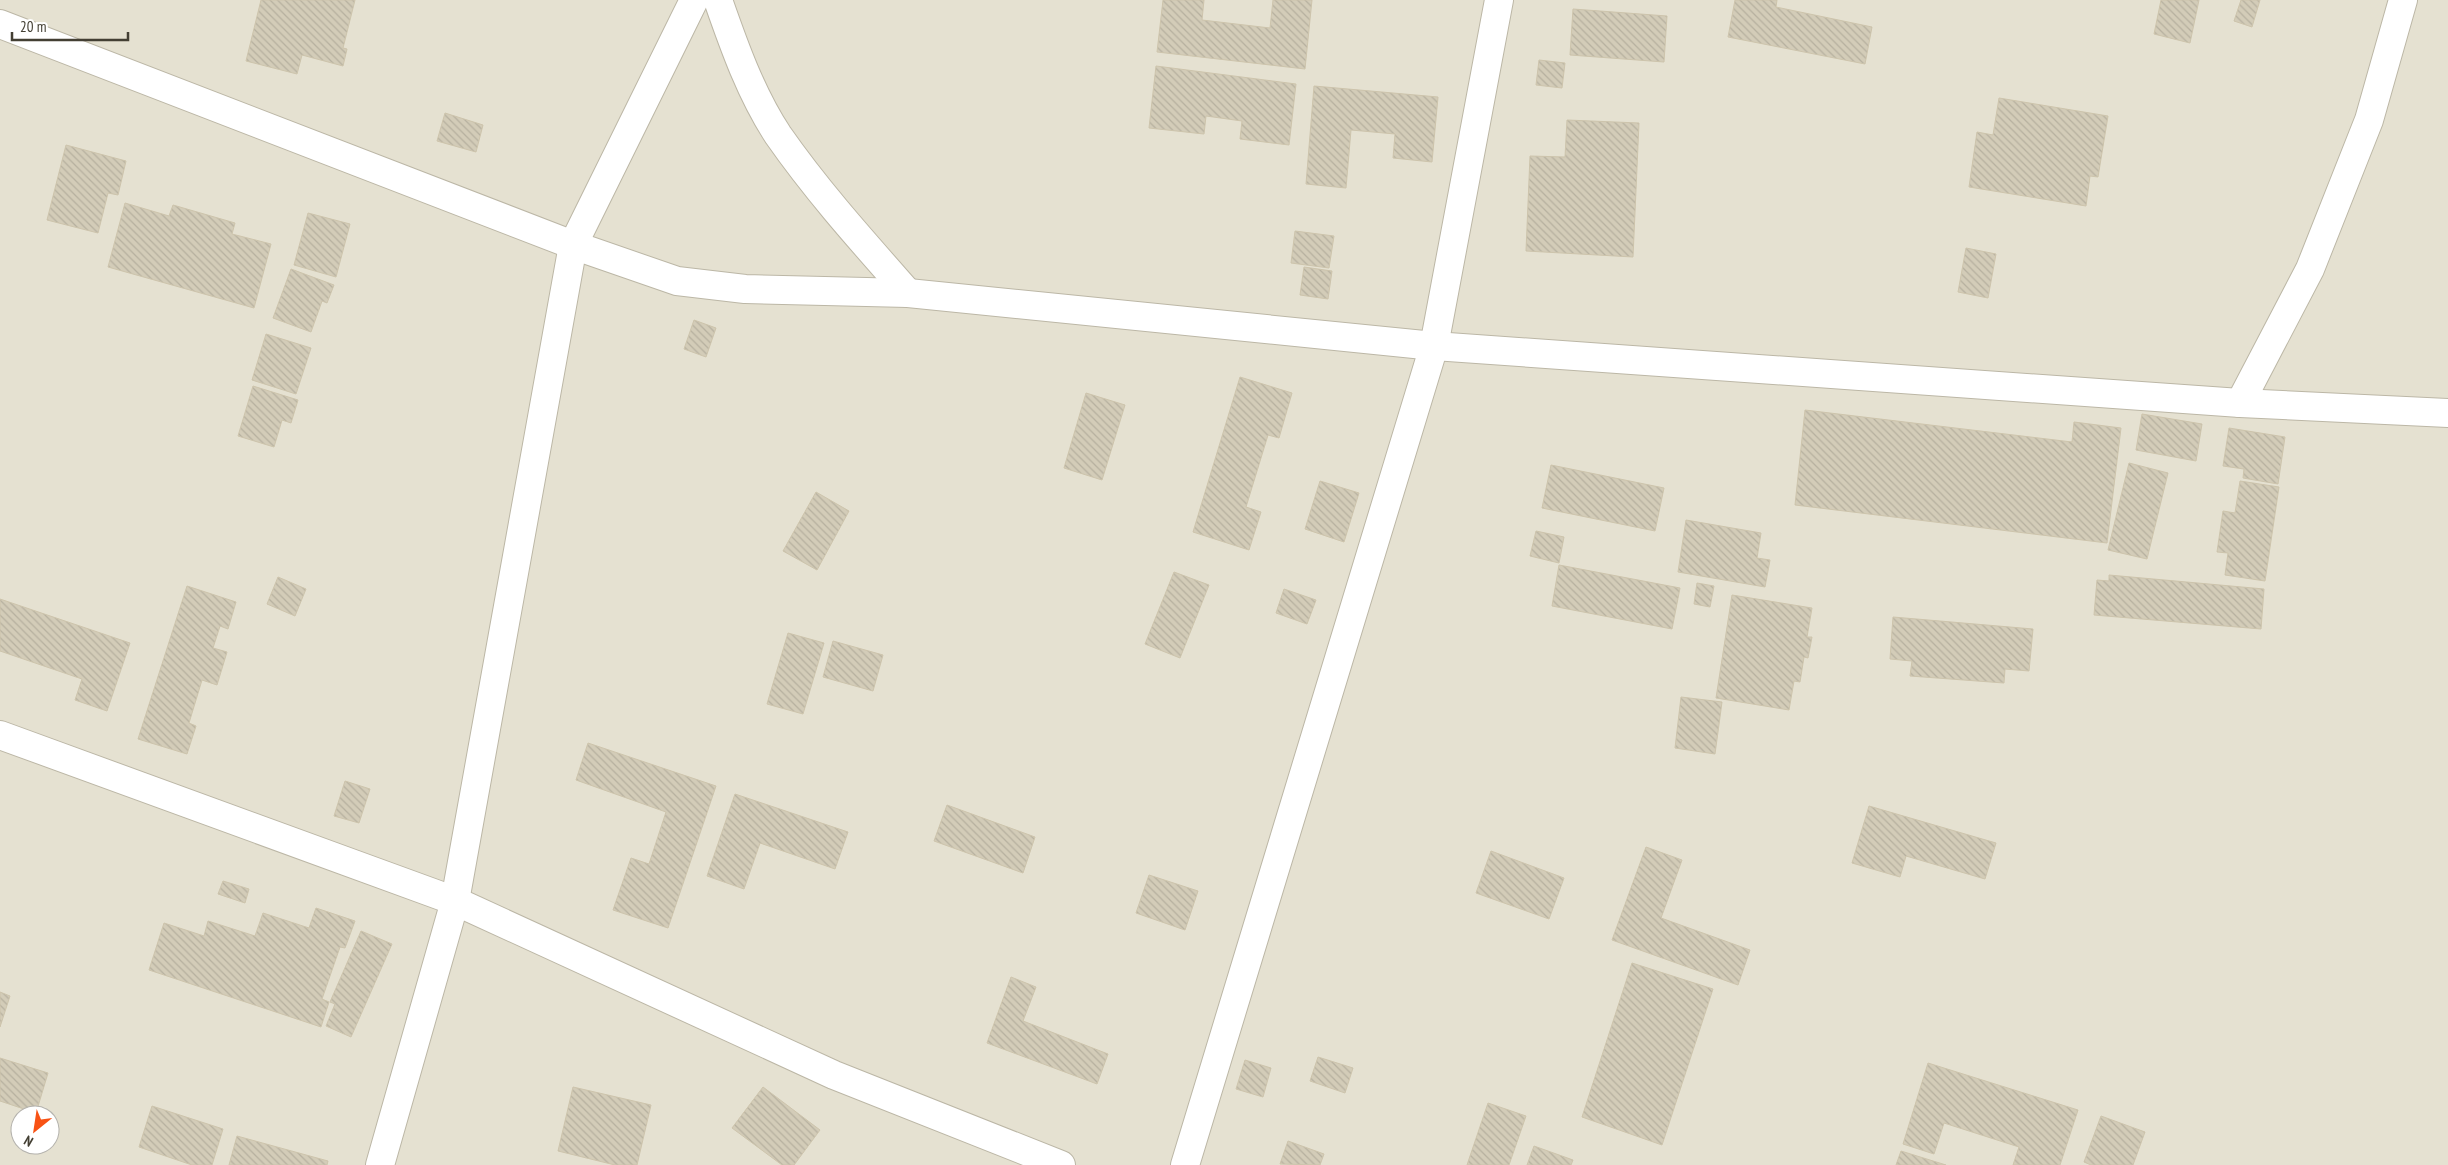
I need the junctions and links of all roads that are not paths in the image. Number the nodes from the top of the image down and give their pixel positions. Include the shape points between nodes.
1 (694, 0) edge
2 (718, 0) edge
3 (1499, 0) edge
4 (2403, 0) edge
5 (0, 24) edge
6 (574, 245) junction
7 (908, 293) junction
8 (1434, 346) junction
9 (2240, 403) junction
10 (2448, 413) edge
11 (0, 735) edge
12 (455, 901) junction
13 (380, 1165) edge
14 (1061, 1165) edge
15 (1185, 1165) edge

1 - 6 street
2 - 7 street via 740,63 778,134 829,202
3 - 8 street
4 - 9 street via 2369,120 2310,269
5 - 6 street
6 - 7 street via 677,281 745,289
6 - 12 street
7 - 8 street
8 - 9 street
8 - 15 street
9 - 10 street
11 - 12 street
12 - 13 street
12 - 14 street via 834,1075

